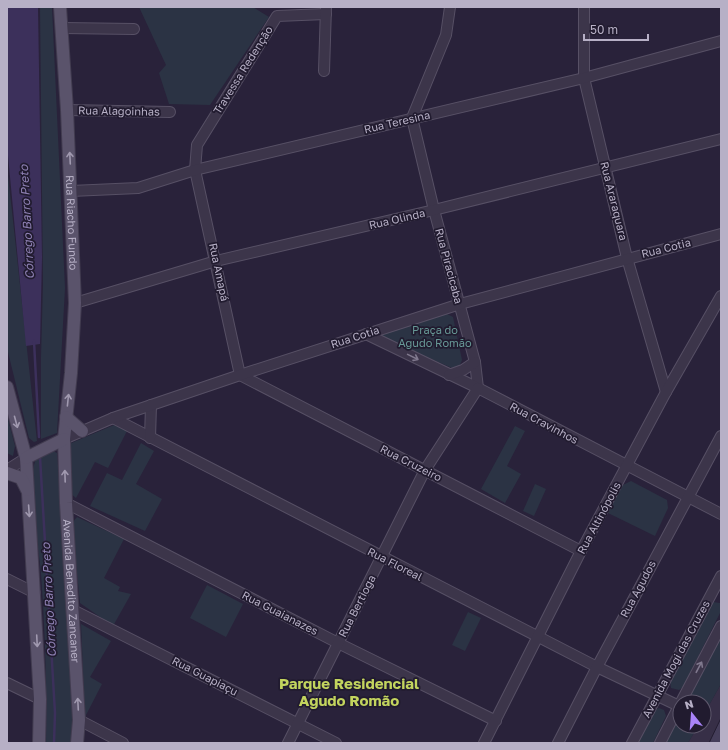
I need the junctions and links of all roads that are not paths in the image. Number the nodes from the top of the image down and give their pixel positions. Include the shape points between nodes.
1 (60, 7) edge
2 (450, 7) edge
3 (584, 7) edge
4 (326, 10) edge
5 (62, 28) junction
6 (134, 29) dead end
7 (721, 41) edge
8 (324, 71) dead end
9 (584, 78) junction
10 (67, 110) junction
11 (170, 112) dead end
12 (412, 118) junction
13 (721, 139) edge
14 (606, 168) junction
15 (195, 170) junction
16 (71, 191) junction
17 (434, 210) junction
18 (721, 234) edge
19 (627, 258) junction
20 (216, 261) junction
21 (721, 296) edge
22 (74, 303) junction
23 (460, 304) junction
24 (366, 334) junction
25 (475, 362) junction
26 (240, 374) junction
27 (449, 375) junction
28 (7, 387) edge
29 (478, 388) junction
30 (666, 392) junction
31 (151, 405) junction
32 (66, 417) junction
33 (112, 418) junction
34 (82, 431) junction
35 (721, 436) edge
36 (150, 438) junction
37 (64, 439) junction
38 (26, 458) junction
39 (627, 466) junction
40 (7, 470) edge
41 (425, 470) junction
42 (7, 473) edge
43 (28, 490) junction
44 (687, 497) junction
45 (66, 503) junction
46 (721, 514) edge
47 (581, 551) junction
48 (382, 558) junction
49 (721, 576) edge
50 (7, 579) edge
51 (717, 591) edge
52 (35, 593) junction
53 (73, 610) junction
54 (721, 626) edge
55 (538, 637) junction
56 (338, 643) junction
57 (597, 667) junction
58 (7, 683) edge
59 (685, 694) edge
60 (656, 696) junction
61 (40, 699) junction
62 (672, 701) edge
63 (79, 720) junction
64 (672, 720) edge
65 (496, 721) junction
66 (298, 723) junction
67 (39, 743) edge
68 (77, 743) edge
69 (123, 743) edge
70 (288, 743) edge
71 (336, 743) edge
72 (484, 743) edge
73 (558, 743) edge
74 (632, 743) edge
75 (660, 743) edge

1 - 5 main road, Rua Riacho Fundo
2 - 12 street via 446,35
3 - 9 street, Rua Araraquara
4 - 8 street
4 - 15 street, Travessa Redenção via 277,16 197,144
5 - 6 street
5 - 10 main road, Rua Riacho Fundo
7 - 9 street, Rua Teresina
9 - 12 street, Rua Teresina
9 - 14 street, Rua Araraquara
10 - 11 street, Rua Alagoinhas
16 -> 10 main road, Rua Riacho Fundo
12 - 15 street, Rua Teresina
12 - 17 street, Rua Piracicaba
13 - 14 street, Rua Olinda
14 - 17 street, Rua Olinda
14 - 19 street, Rua Araraquara
15 - 16 street, Rua Teresina via 138,188
15 - 20 street, Rua Amapá
16 - 22 main road, Rua Riacho Fundo
17 - 20 street, Rua Olinda
17 - 23 street, Rua Piracicaba
18 - 19 street, Rua Cotia
19 - 23 street, Rua Cotia
19 - 30 street, Rua Araraquara
20 - 22 street, Rua Olinda
20 - 26 street, Rua Amapá
21 - 30 street, Rua Altinópolis
32 -> 22 main road, Rua Riacho Fundo
23 - 24 street, Rua Cotia
23 - 25 street, Rua Piracicaba
24 - 26 street, Rua Cotia
24 -> 27 street, Rua Cravinhos
25 - 27 street
25 - 29 street, Rua Piracicaba
26 - 31 street, Rua Cotia
26 - 41 street, Rua Cruzeiro
27 - 29 street, Rua Cravinhos
28 -> 38 main road
29 - 39 street, Rua Cravinhos
29 - 41 street, Rua Bertioga
30 - 39 street, Rua Altinópolis
31 - 33 street, Rua Cotia
31 - 36 street
32 - 34 main road
32 - 37 main road, Rua Riacho Fundo
33 - 34 street, Rua Cotia
33 - 36 street, Rua Floreal
34 - 37 street, Rua Cotia
35 - 44 street, Rua Agudos
36 - 48 street, Rua Floreal
37 - 38 main road
45 -> 37 main road, Avenida Benedito Zancaner
38 - 40 street
38 - 43 main road
39 - 44 street, Rua Cravinhos
39 - 47 street, Rua Altinópolis
41 - 47 street, Rua Cruzeiro
41 - 48 street, Rua Bertioga
42 - 43 main road via 21,478
43 -> 52 main road
44 - 46 street, Rua Cravinhos
44 - 57 street, Rua Agudos
45 - 53 main road, Avenida Benedito Zancaner
45 - 56 street, Rua Guaianazes
47 - 55 street, Rua Altinópolis
48 - 55 street, Rua Floreal
48 - 56 street, Rua Bertioga
49 - 51 street, Avenida Mogi das Cruzes
50 - 52 street
51 - 60 street, Avenida Mogi das Cruzes
52 -> 61 main road
63 -> 53 main road, Avenida Benedito Zancaner
53 - 66 street, Rua Guapiaçu
59 -> 54 street
55 - 57 street, Rua Floreal
55 - 65 street, Rua Altinópolis
56 - 65 street, Rua Guaianazes
56 - 66 street, Rua Bertioga
57 - 60 street, Rua Floreal
57 - 73 street, Rua Agudos
58 - 61 street
60 - 62 street, Rua Floreal
60 - 74 street, Avenida Mogi das Cruzes
61 - 67 main road
63 - 68 main road, Avenida Benedito Zancaner
63 - 69 street
64 - 75 street
65 - 72 street, Rua Altinópolis
66 - 70 street, Rua Bertioga
66 - 71 street, Rua Guapiaçu

